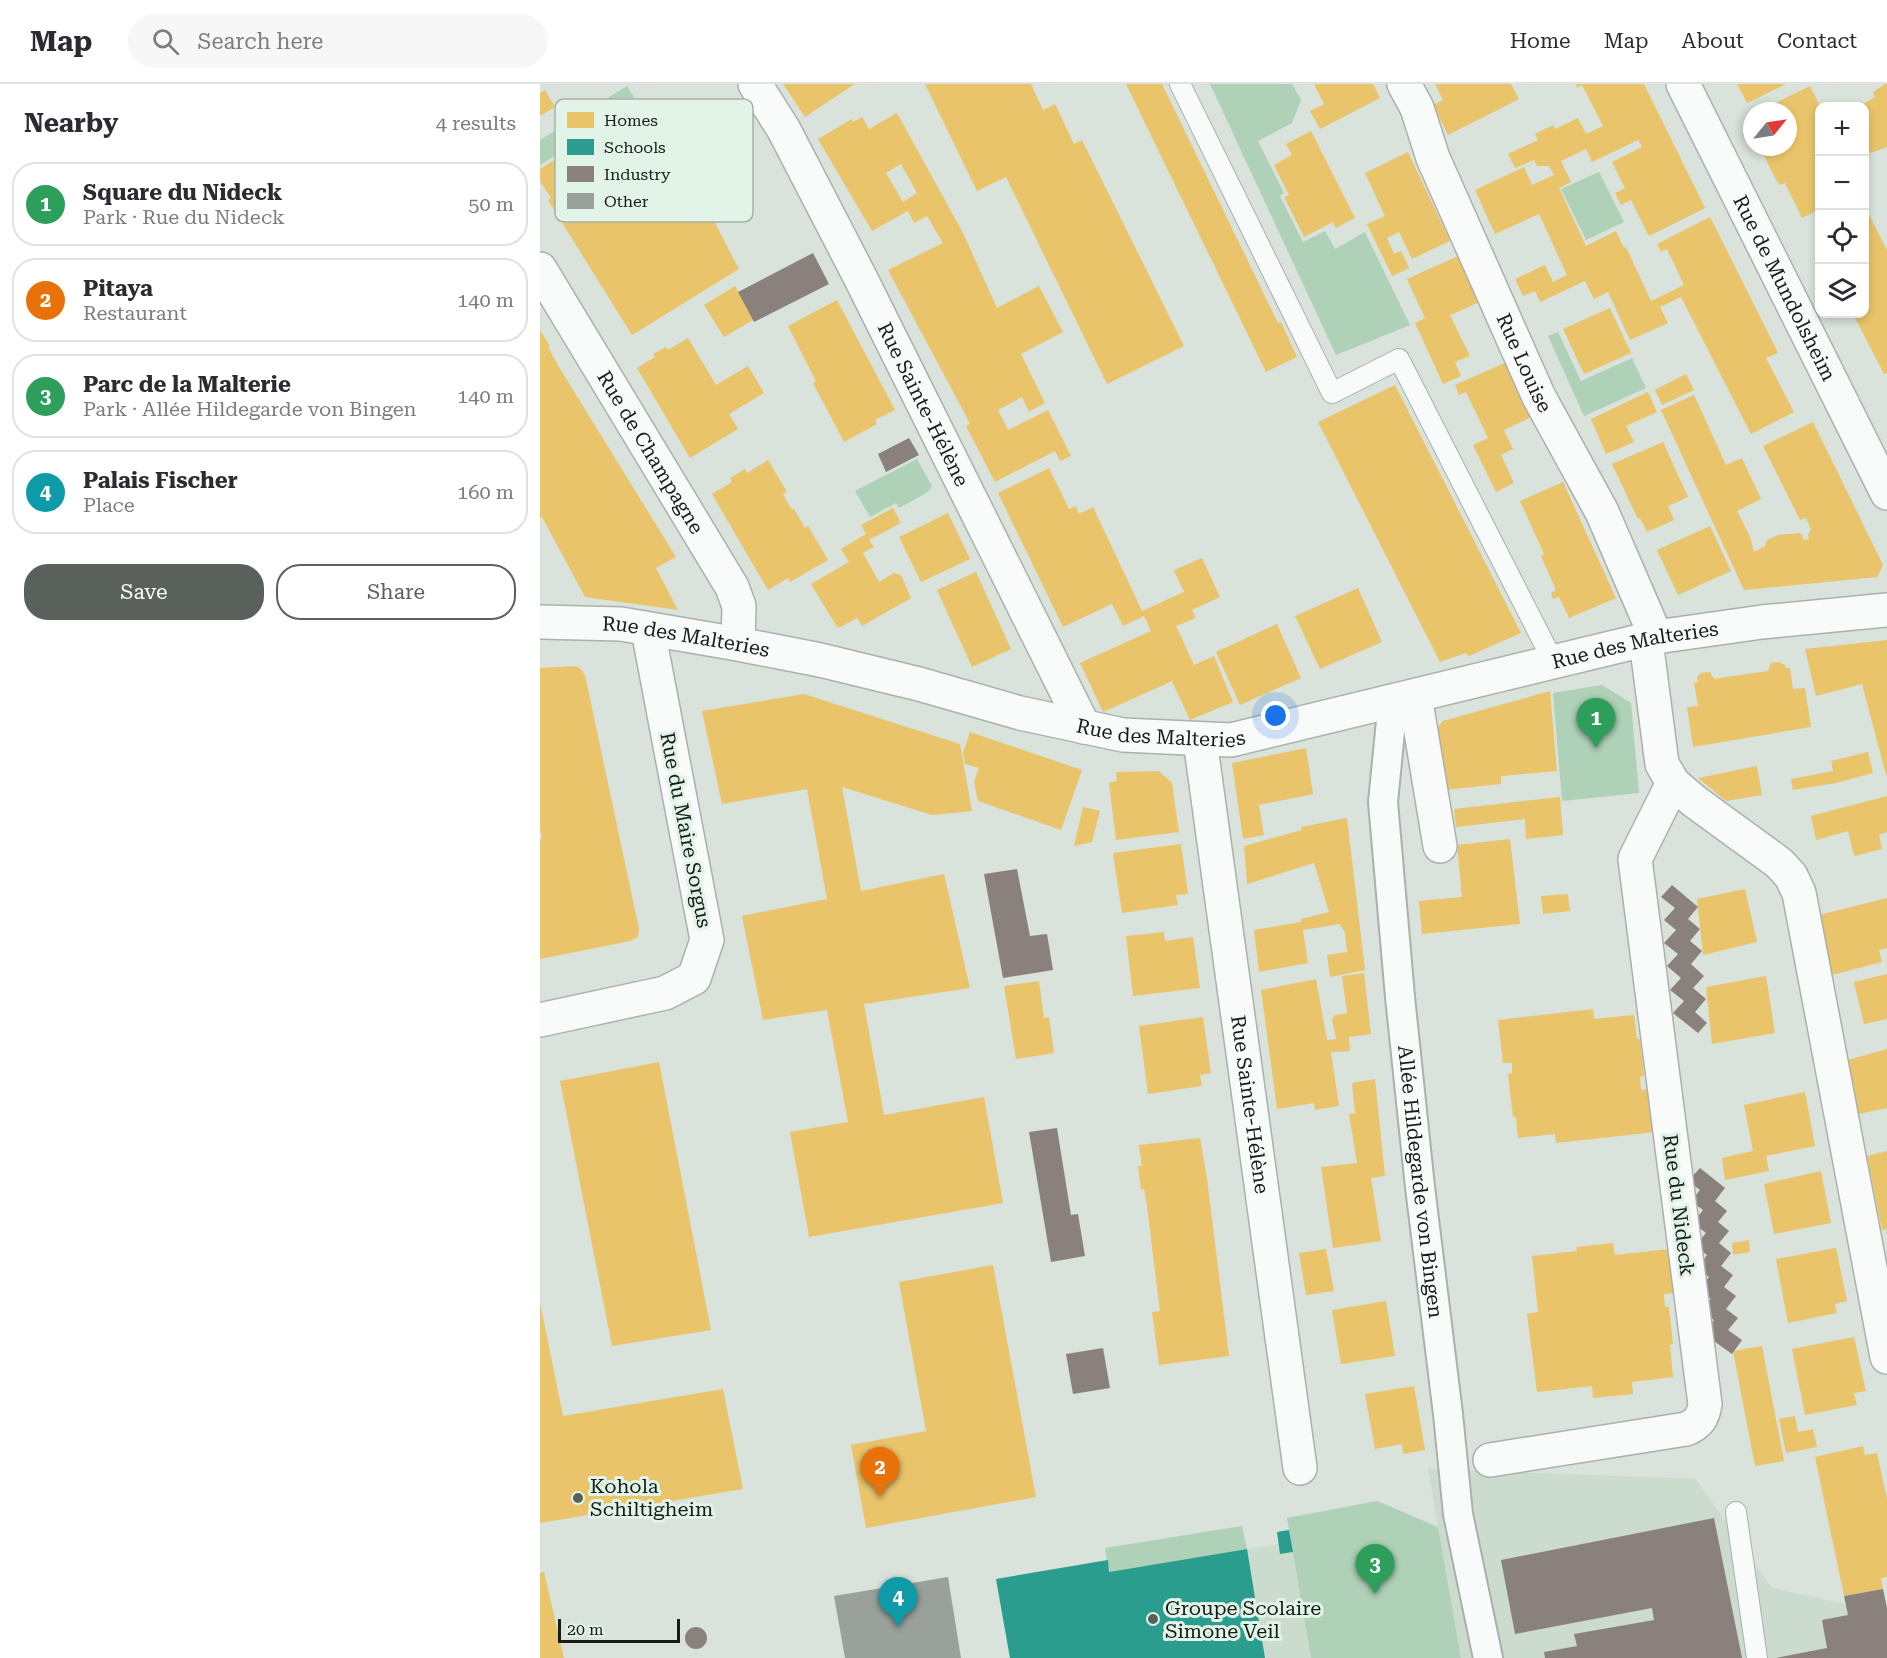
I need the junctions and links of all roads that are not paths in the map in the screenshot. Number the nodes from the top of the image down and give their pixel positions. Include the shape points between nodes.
1 (755, 84) edge
2 (1180, 84) edge
3 (1404, 84) edge
4 (1683, 84) edge
5 (540, 269) edge
6 (1887, 493) edge
7 (1887, 610) edge
8 (540, 622) edge
9 (648, 630) junction
10 (1651, 639) junction
11 (738, 644) junction
12 (1554, 663) junction
13 (1404, 699) junction
14 (1084, 727) junction
15 (1200, 740) junction
16 (1673, 783) junction
17 (1440, 846) dead end
18 (540, 1020) edge
19 (1887, 1357) edge
20 (1490, 1460) dead end
21 (1300, 1468) dead end
22 (1736, 1512) dead end
23 (1488, 1658) edge
24 (1757, 1658) edge

1 - 14 street, Rue Sainte-Hélène via 784,130 855,267
2 - 12 lane via 1332,393 1399,359
3 - 10 street, Rue Louise via 1539,397 1602,513
4 - 6 street, Rue de Mundolsheim
5 - 11 street, Rue de Champagne via 732,587 739,606
7 - 10 street, Rue des Malteries via 1762,622
8 - 9 street, Rue des Malteries via 621,624
9 - 11 street, Rue des Malteries
9 - 18 street, Rue du Maire Sorgus via 707,940 694,978 665,993
10 - 12 street, Rue des Malteries
10 - 16 street via 1662,764
11 - 14 street, Rue des Malteries via 820,660
12 - 13 street, Rue des Malteries
13 - 15 street, Rue des Malteries via 1231,740
13 - 17 street
13 - 23 street, Allée Hildegarde von Bingen via 1383,802 1400,997 1458,1514
14 - 15 street, Rue des Malteries via 1124,735
15 - 21 street, Rue Sainte-Hélène
16 - 19 street via 1779,863 1799,893
16 - 20 street, Rue du Nideck via 1635,859 1705,1404 1703,1416 1686,1429
22 - 24 lane

